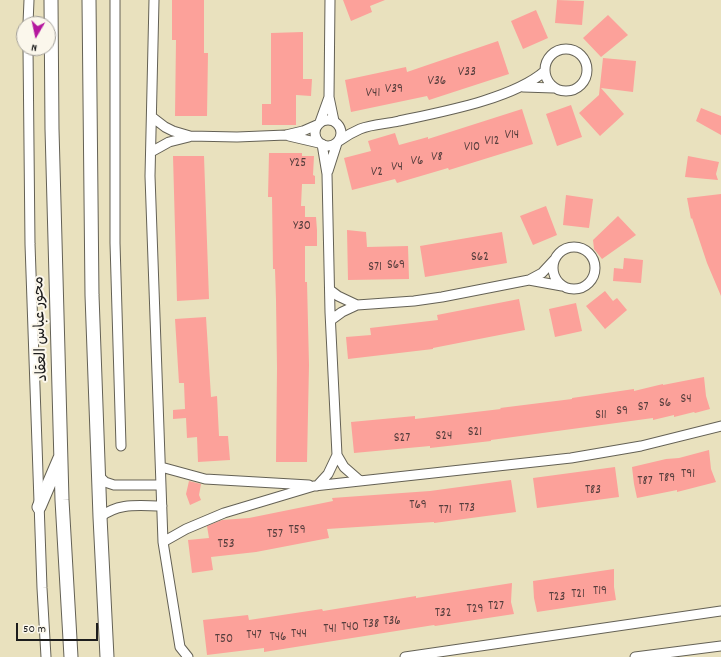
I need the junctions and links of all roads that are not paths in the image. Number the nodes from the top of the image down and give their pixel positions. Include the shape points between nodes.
1 (28, 0) edge
2 (52, 0) edge
3 (89, 0) edge
4 (115, 0) edge
5 (154, 0) edge
6 (330, 0) edge
7 (28, 16) edge
8 (28, 56) edge
9 (545, 70) junction
10 (521, 87) junction
11 (554, 88) junction
12 (329, 97) junction
13 (152, 117) junction
14 (335, 121) junction
15 (319, 123) junction
16 (362, 128) junction
17 (286, 135) junction
18 (190, 136) junction
19 (338, 142) junction
20 (321, 143) junction
21 (151, 152) junction
22 (328, 174) junction
23 (555, 259) junction
24 (529, 280) junction
25 (562, 286) junction
26 (330, 290) junction
27 (357, 305) junction
28 (331, 320) junction
29 (721, 426) edge
30 (121, 446) dead end
31 (61, 454) junction
32 (338, 455) junction
33 (161, 467) junction
34 (98, 475) junction
35 (360, 481) junction
36 (161, 485) junction
37 (315, 486) junction
38 (162, 506) junction
39 (39, 507) junction
40 (100, 517) junction
41 (163, 542) junction
42 (721, 612) edge
43 (721, 646) edge
44 (46, 657) edge
45 (71, 657) edge
46 (107, 657) edge
47 (188, 657) edge
48 (405, 657) edge
49 (635, 657) edge

1 - 7 street
2 - 31 main road, محور عباس العقاد via 52,129
3 - 34 main road via 92,296
4 - 30 street via 115,243
5 - 13 street
6 - 12 street
8 - 39 street via 30,244
9 - 10 street
9 - 11 street via 546,77
9 - 11 street via 548,58 559,50 572,50 583,57 586,63 587,76 579,87 566,92
10 - 11 street
10 - 16 street via 452,109
12 - 14 street
12 - 15 street
13 - 18 street via 173,131
13 - 21 street
14 - 15 street via 327,119
14 - 16 street
14 - 19 street via 342,131
15 - 17 street via 303,131
15 - 20 street via 315,133
16 - 19 street
17 - 18 street
17 - 20 street
18 - 21 street via 169,142
19 - 20 street via 330,146
19 - 22 street
20 - 22 street
21 - 33 street
22 - 26 street
23 - 24 street via 542,273
23 - 25 street via 553,272
23 - 25 street via 564,249 577,247 589,252 596,264 594,277 585,287 572,290
24 - 25 street
24 - 27 street via 442,297
26 - 27 street
26 - 28 street
27 - 28 street
28 - 32 street
29 - 35 street via 599,454
31 - 39 main road
31 - 45 main road, محور عباس العقاد
32 - 35 street via 344,467
32 - 37 street via 328,474
33 - 36 street
33 - 37 street via 205,478
34 - 36 street via 105,482 114,485
34 - 40 main road
35 - 37 street
36 - 38 street
37 - 41 street via 224,513
38 - 40 street via 118,507
38 - 41 street
39 - 44 street
40 - 46 main road
41 - 47 street via 180,647
42 - 48 street
43 - 49 street

